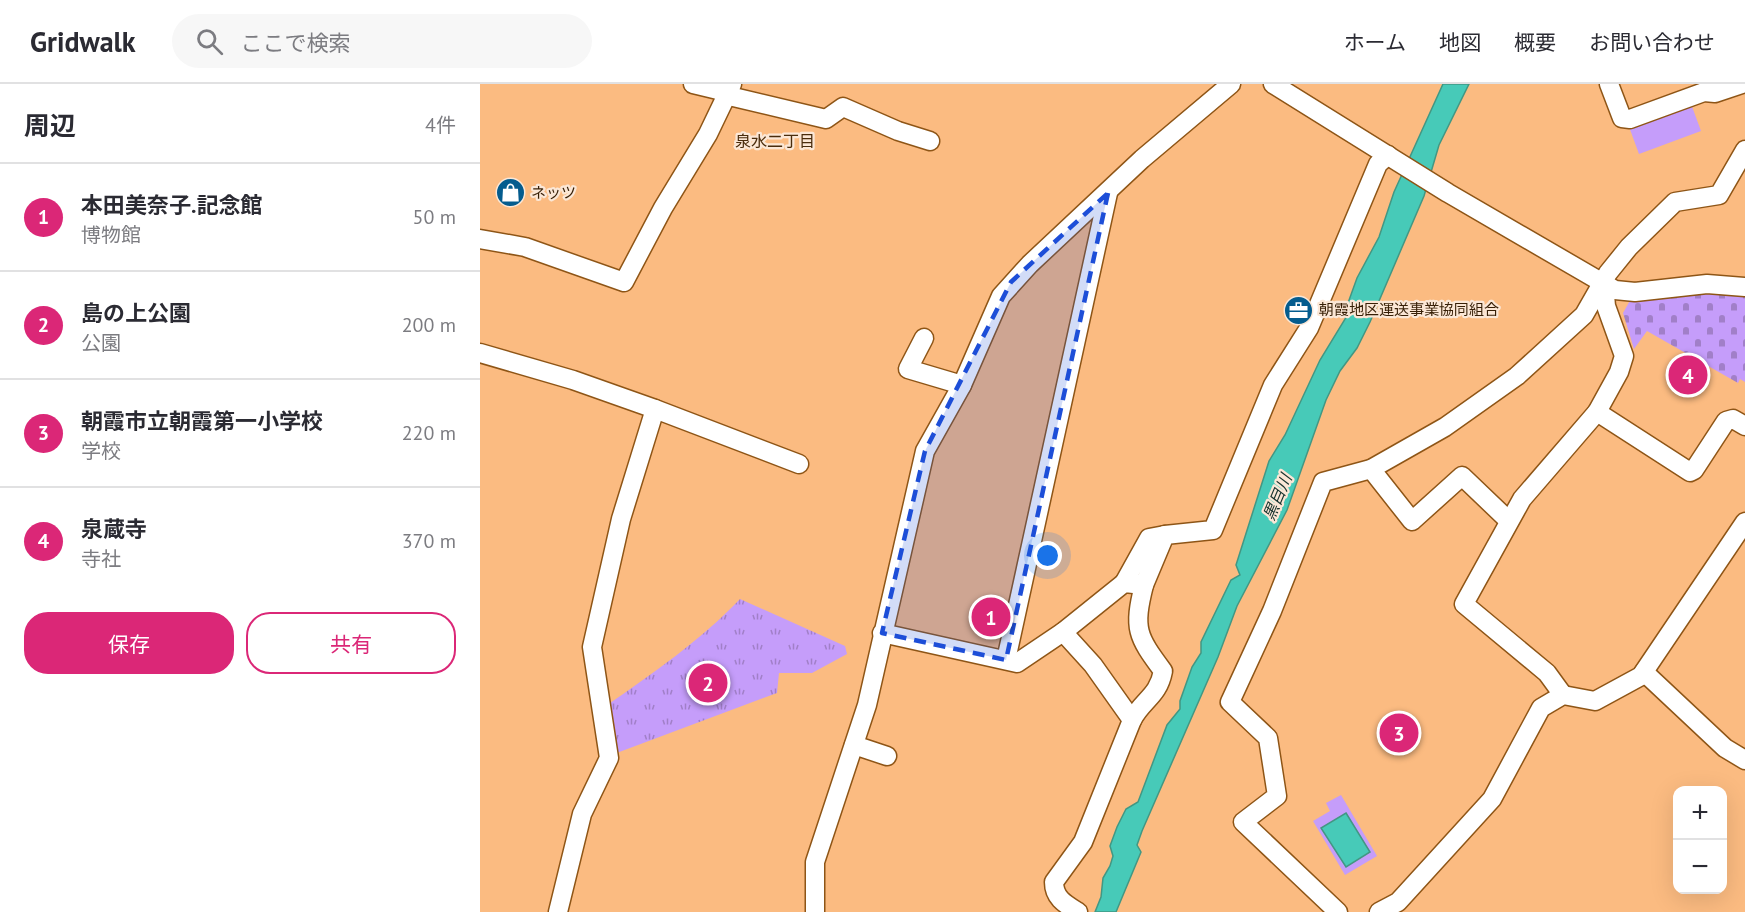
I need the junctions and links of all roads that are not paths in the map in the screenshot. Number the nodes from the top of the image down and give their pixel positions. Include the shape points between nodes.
1 (693, 84) edge
2 (1231, 84) edge
3 (1273, 84) edge
4 (1609, 84) edge
5 (1742, 84) edge
6 (728, 90) edge
7 (930, 141) dead end
8 (1745, 150) edge
9 (1388, 155) junction
10 (1108, 193) junction
11 (480, 239) edge
12 (1604, 284) junction
13 (1745, 287) edge
14 (924, 338) dead end
15 (480, 353) edge
16 (962, 385) junction
17 (655, 409) junction
18 (1597, 412) junction
19 (1745, 426) edge
20 (799, 464) dead end
21 (1371, 469) junction
22 (1509, 521) junction
23 (1745, 522) edge
24 (1165, 535) junction
25 (1124, 583) junction
26 (1144, 585) junction
27 (1063, 632) junction
28 (882, 633) junction
29 (1006, 660) junction
30 (1644, 672) junction
31 (1563, 695) junction
32 (1132, 720) junction
33 (854, 746) junction
34 (887, 756) dead end
35 (1745, 760) edge
36 (1076, 911) edge
37 (558, 912) edge
38 (815, 912) edge
39 (1338, 912) edge
40 (1379, 912) edge

1 - 6 street
2 - 10 street
3 - 9 street
4 - 5 street via 1622,118 1630,119 1704,92 1715,93
6 - 7 street via 826,119 843,107
6 - 11 street via 708,134 624,282 525,247
8 - 12 street via 1719,195 1676,202 1629,247
9 - 12 street
9 - 24 street via 1378,164 1309,328 1273,385 1214,530
10 - 16 street via 1011,282 1001,296
10 - 29 street
12 - 13 street via 1615,290 1635,292 1679,285
12 - 18 street via 1606,306 1624,356 1620,372
12 - 21 street via 1584,315 1517,376 1445,428
14 - 16 street via 908,369
15 - 17 street
16 - 28 street via 925,452
17 - 20 street
17 - 37 street via 621,519 592,647 609,758 582,814
18 - 19 street via 1690,472 1726,421 1733,419
18 - 22 street via 1522,499
21 - 22 street via 1413,521 1462,476
21 - 39 street via 1323,482 1272,611 1230,702 1268,738 1277,796 1243,822
22 - 31 street via 1464,604 1547,673
23 - 30 street
24 - 25 street via 1149,538
24 - 26 street
25 - 26 street
25 - 27 street
26 - 32 street via 1138,609 1140,640 1163,671 1160,687
27 - 29 street via 1017,663
27 - 32 street via 1093,665
28 - 29 street
28 - 33 street
30 - 31 street via 1595,701
30 - 35 street via 1725,748
31 - 40 street via 1541,708 1492,799 1398,902
32 - 36 street via 1083,842 1054,882 1060,899
33 - 34 street
33 - 38 street via 815,862

